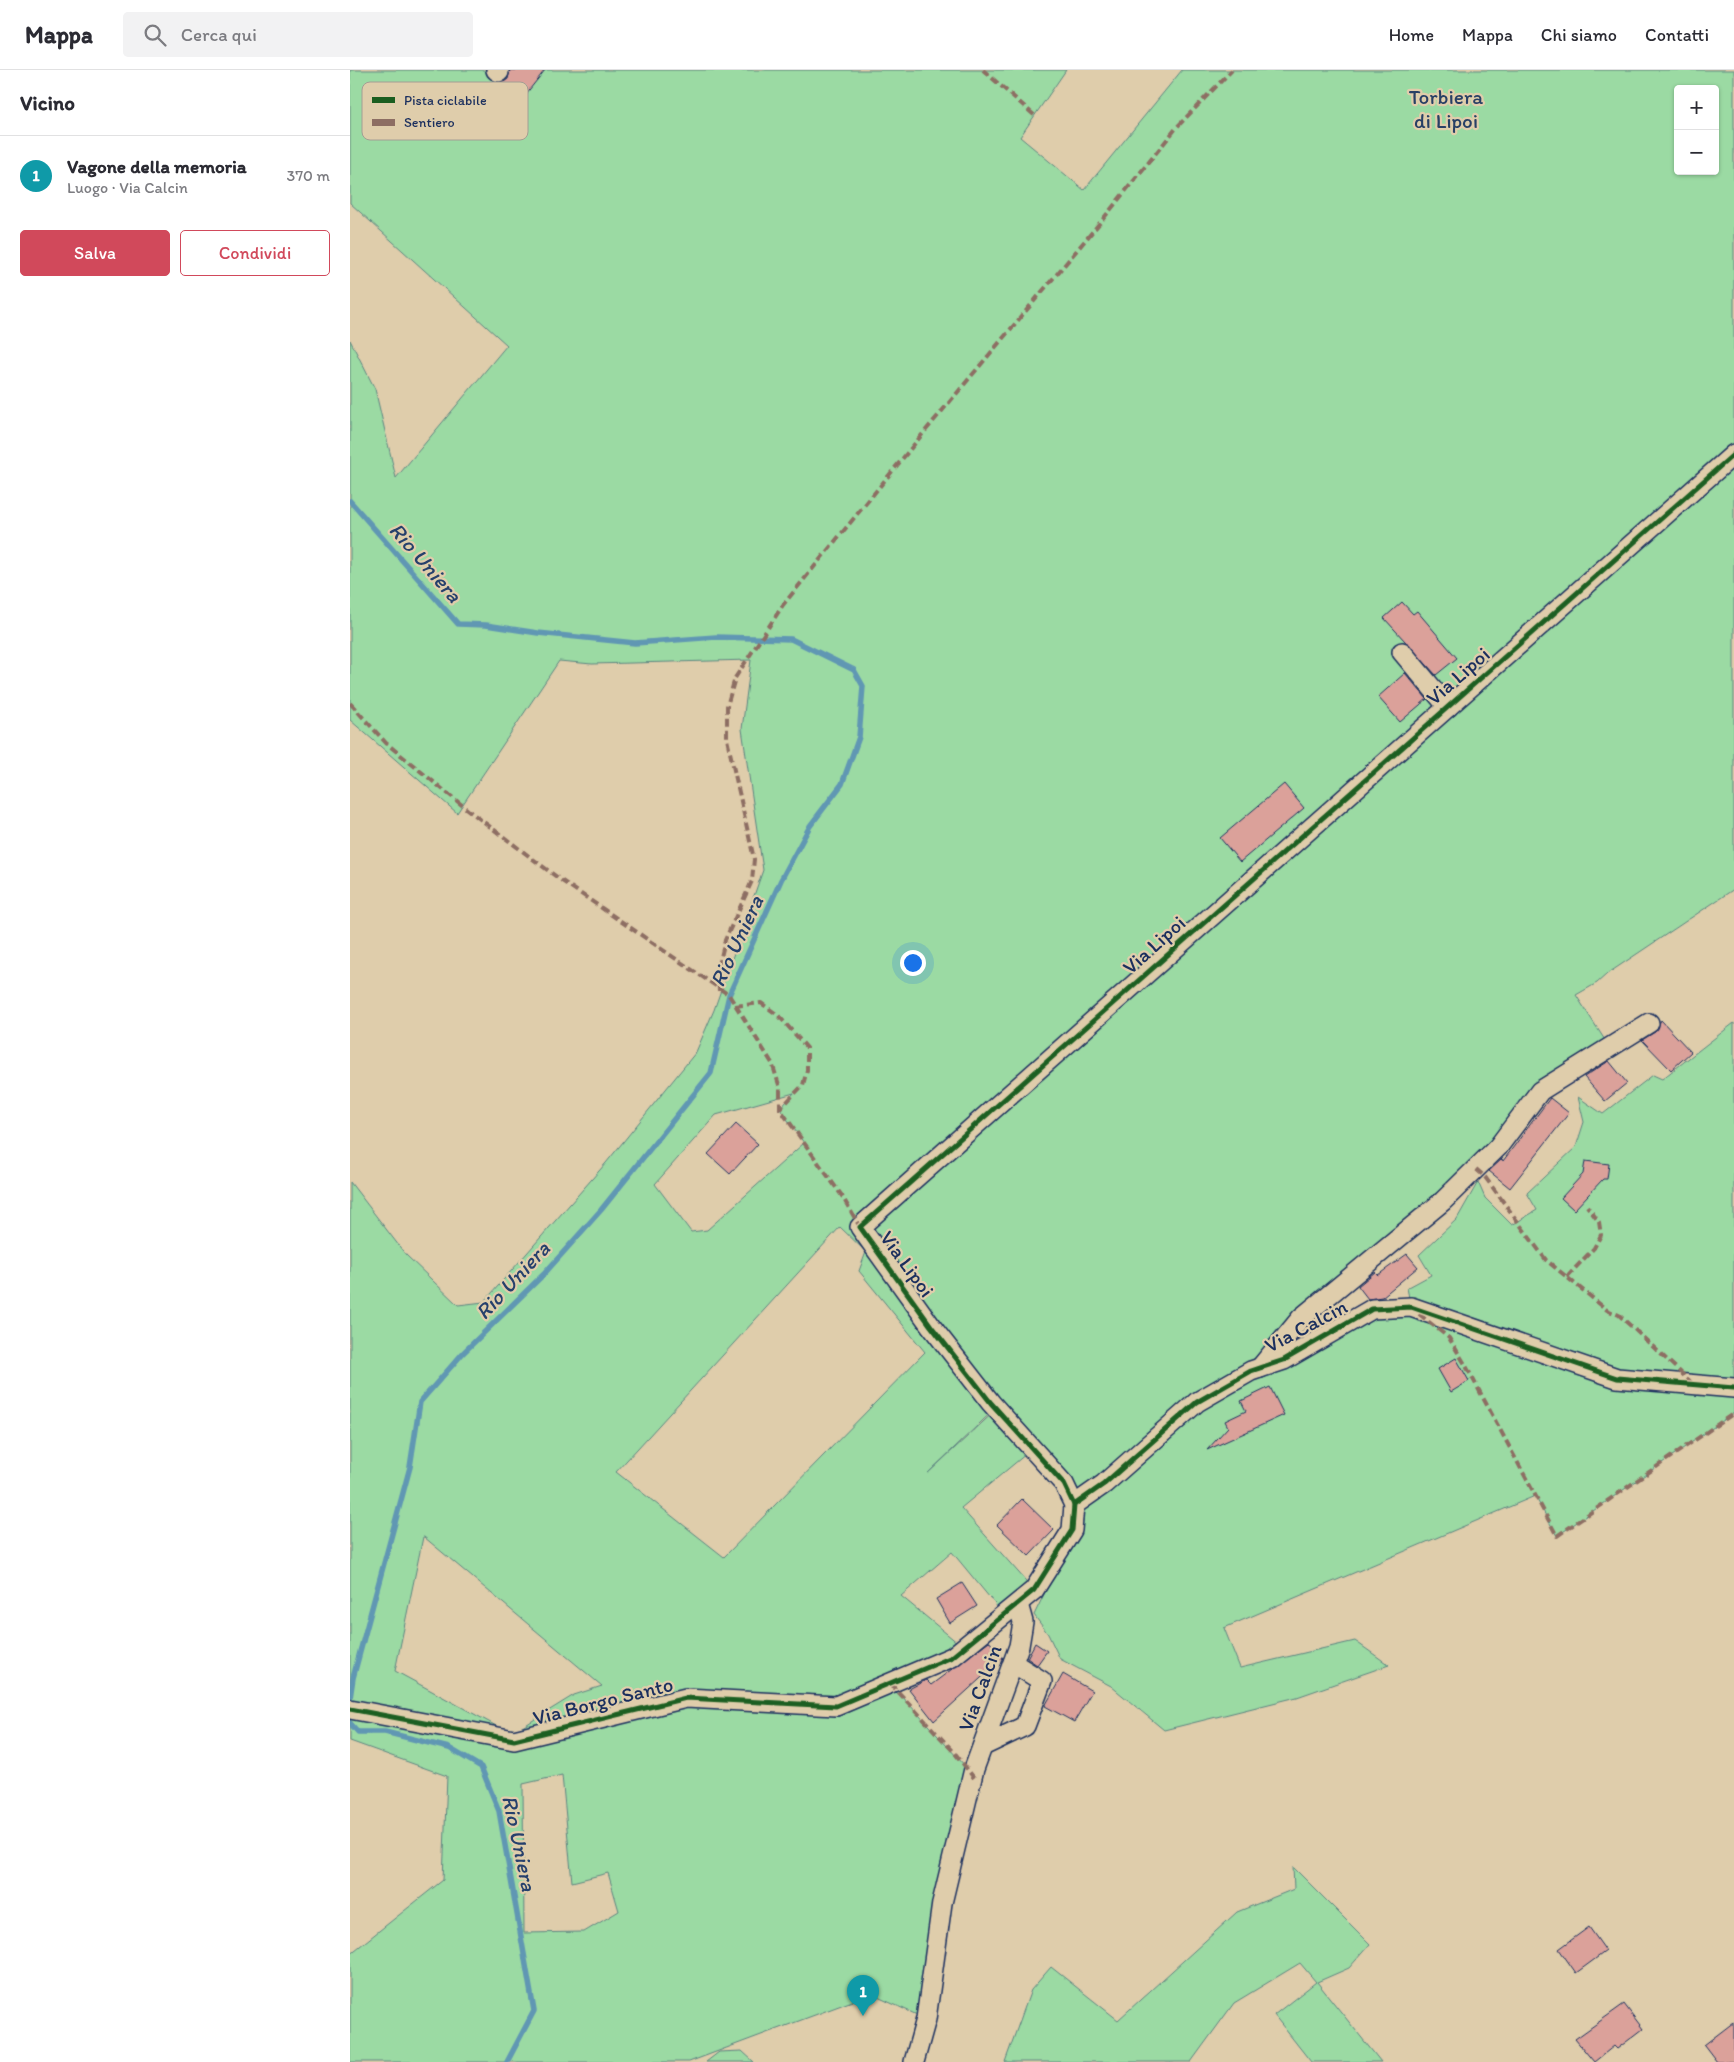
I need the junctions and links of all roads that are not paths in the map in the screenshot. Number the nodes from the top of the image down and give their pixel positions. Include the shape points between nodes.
1 (1734, 454) edge
2 (1402, 652) dead end
3 (1448, 707) junction
4 (1649, 1023) dead end
5 (1260, 1368) junction
6 (1734, 1388) edge
7 (1074, 1505) junction
8 (1018, 1604) junction
9 (1013, 1663) junction
10 (356, 1710) edge
11 (983, 1746) junction
12 (914, 2062) edge

1 - 3 street, Via Lipoi
2 - 3 street
3 - 7 street, Via Lipoi via 860,1227 985,1395 1064,1484
4 - 5 street via 1540,1091 1498,1147 1443,1201 1301,1318
5 - 6 street, Via Calcin via 1284,1360 1372,1309 1411,1307 1617,1378
5 - 7 street, Via Calcin via 1196,1402 1104,1484
7 - 8 street via 1072,1530 1034,1590
8 - 9 street, Via Calcin via 1023,1622
8 - 10 street, Via Borgo Santo via 952,1657 836,1706 686,1698 514,1740
9 - 11 street, Via Calcin
9 - 11 street via 1042,1681 1025,1726
11 - 12 street, Via Calcin via 974,1769 942,1902 926,2019

